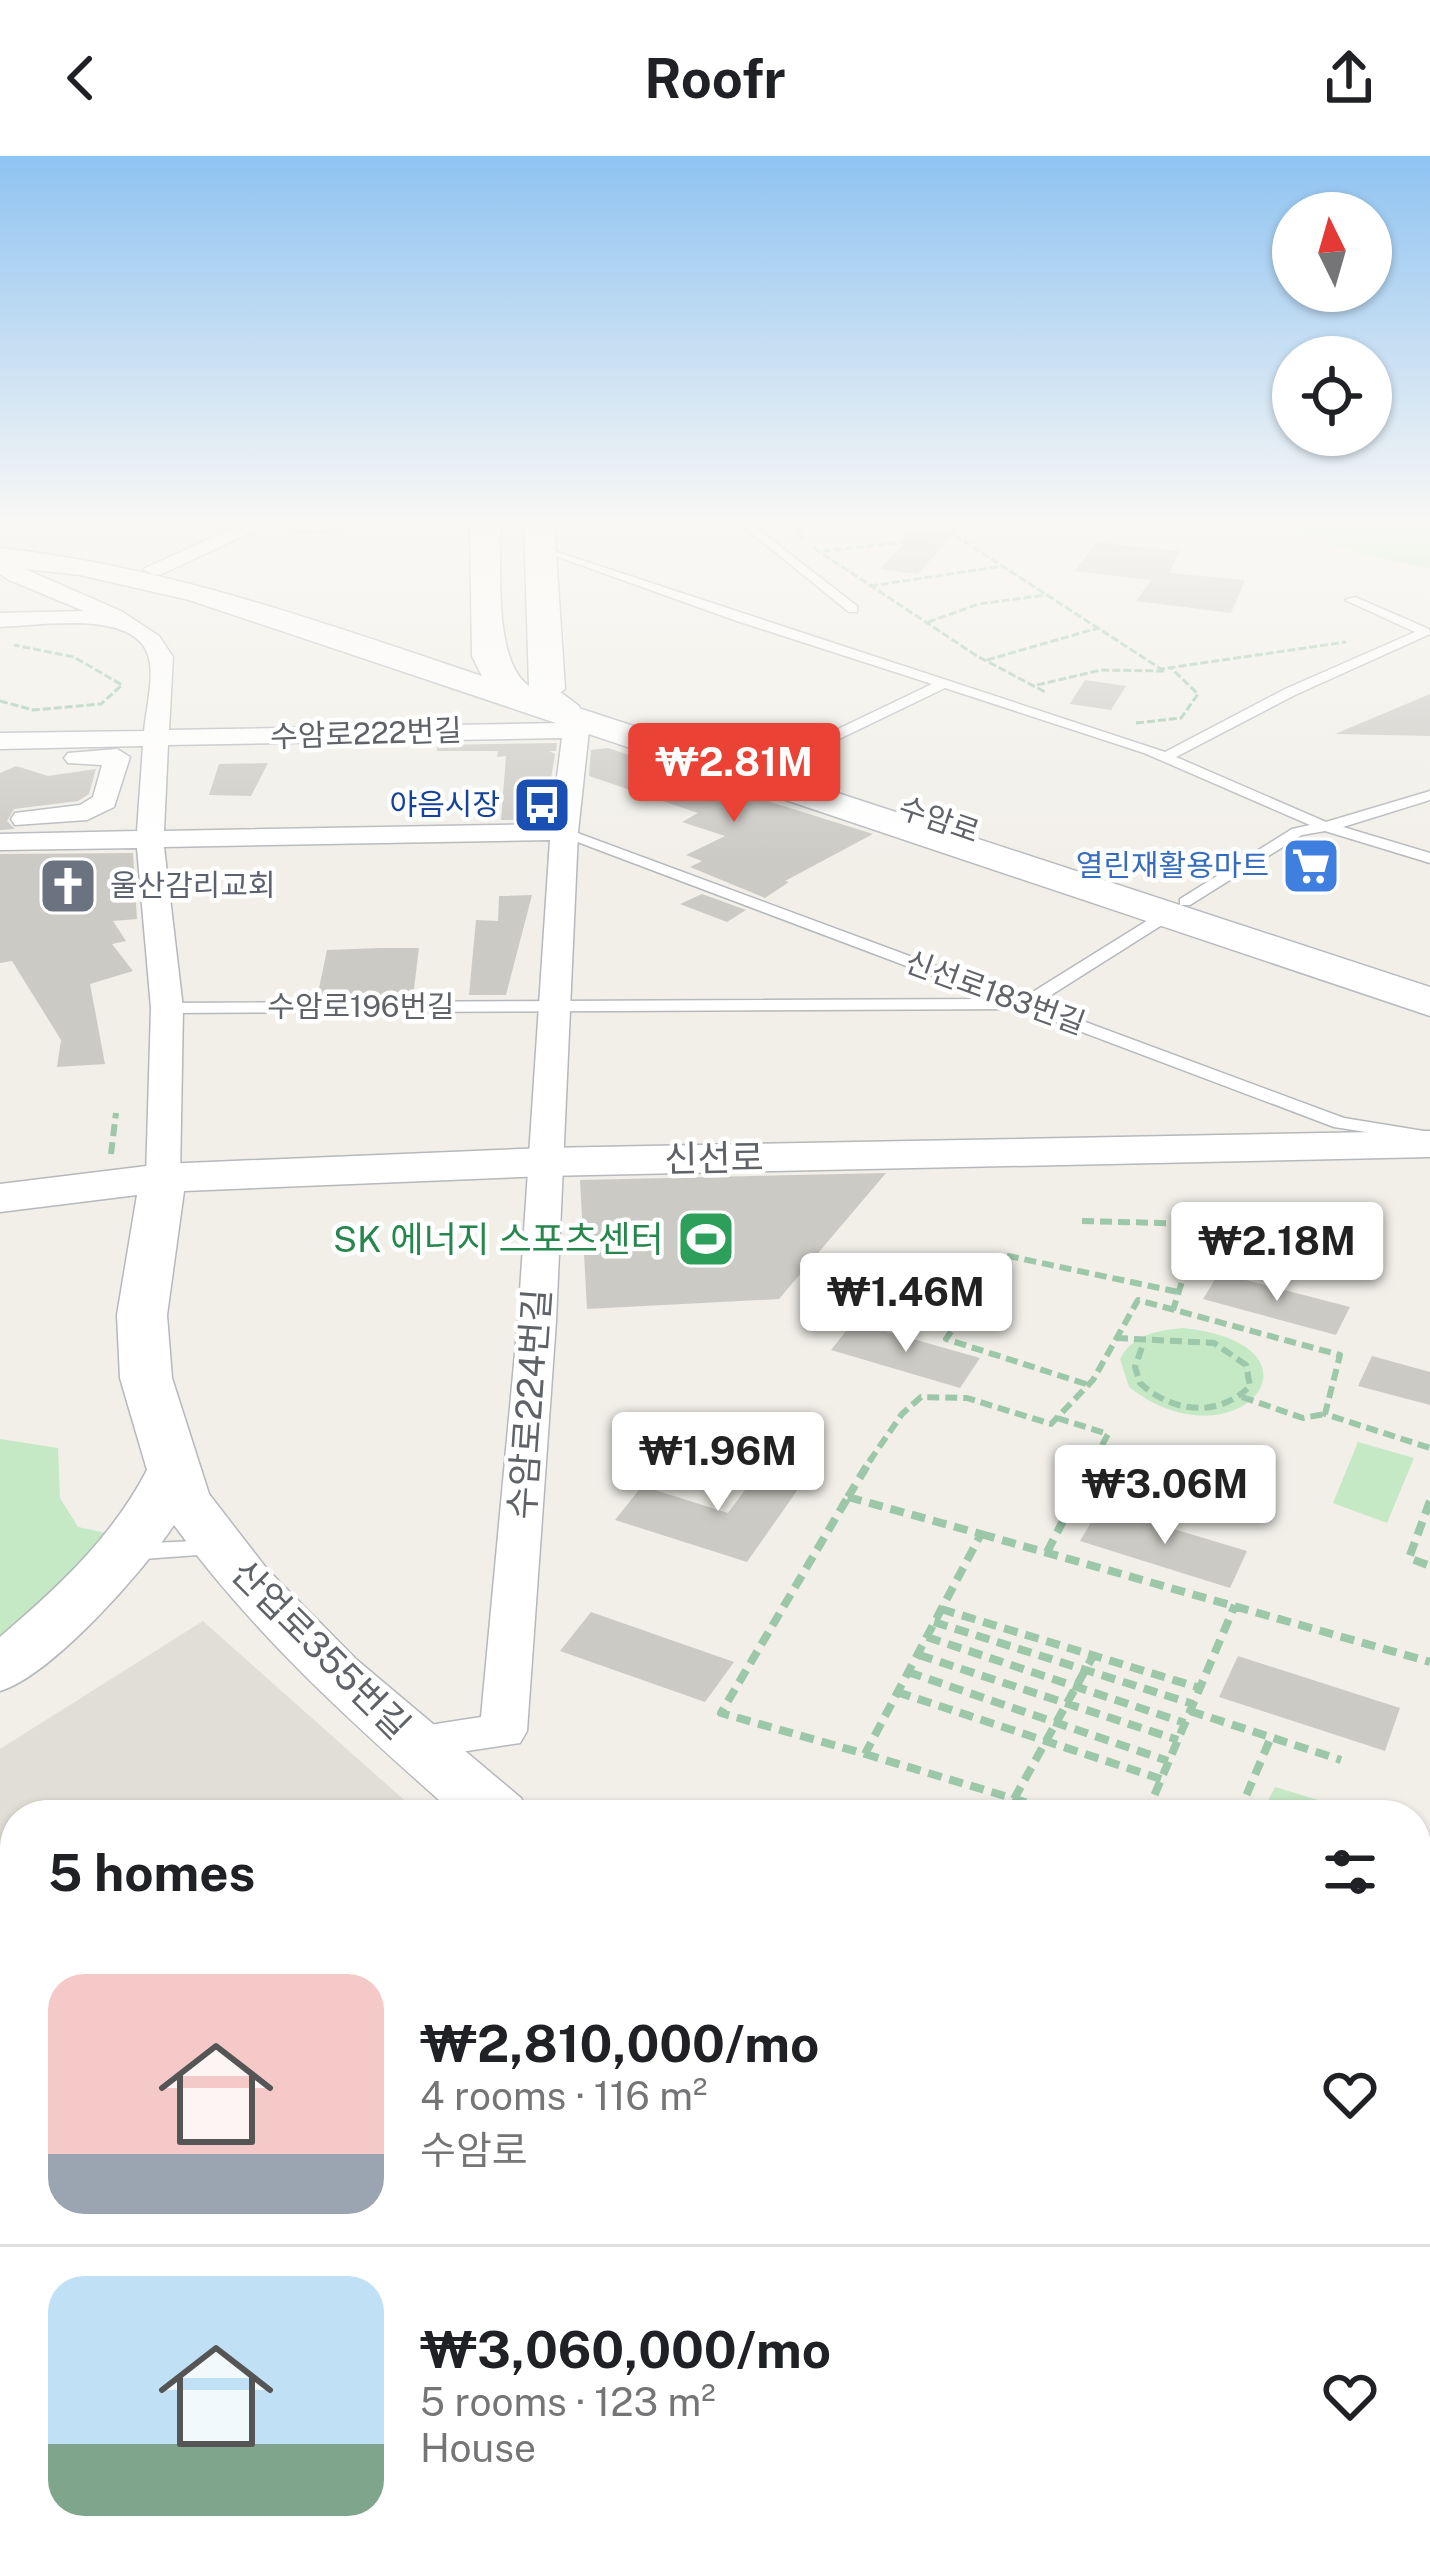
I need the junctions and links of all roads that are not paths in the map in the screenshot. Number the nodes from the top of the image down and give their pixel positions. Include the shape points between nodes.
1 (147, 636) edge
2 (328, 636) edge
3 (384, 636) edge
4 (490, 636) edge
5 (547, 636) edge
6 (796, 636) edge
7 (1417, 636) edge
8 (494, 671) junction
9 (944, 683) junction
10 (557, 710) junction
11 (155, 740) junction
12 (0, 742) edge
13 (1165, 757) junction
14 (0, 759) edge
15 (774, 764) junction
16 (1430, 795) edge
17 (0, 819) edge
18 (1322, 824) junction
19 (564, 832) junction
20 (151, 841) junction
21 (0, 842) edge
22 (1430, 858) edge
23 (1176, 908) junction
24 (1430, 982) edge
25 (1430, 1002) edge
26 (1025, 1004) junction
27 (555, 1006) junction
28 (167, 1008) junction
29 (1430, 1140) edge
30 (545, 1162) junction
31 (163, 1178) junction
32 (0, 1198) edge
33 (174, 1472) junction
34 (221, 1548) junction
35 (122, 1552) junction
36 (0, 1670) edge
37 (503, 1731) junction
38 (414, 1742) junction
39 (480, 1799) edge

1 - 11 street via 161,657
2 - 10 main road, 수암로
3 - 8 main road
4 - 8 main road
5 - 10 main road
6 - 9 lane
7 - 13 lane
8 - 10 main road
9 - 13 lane
9 - 15 lane
10 - 11 street, 수암로222번길
10 - 15 main road, 수암로
10 - 19 street, 수암로224번길
10 - 23 main road, 수암로
11 - 12 street, 수암로222번길
11 - 20 street
13 - 18 lane
14 - 17 street via 117,758 105,801 86,812
15 - 23 main road, 수암로
16 - 18 lane
18 - 22 lane
18 - 23 lane
19 - 20 street
19 - 26 lane, 신선로183번길
19 - 27 street, 수암로224번길
20 - 21 street
20 - 28 street
23 - 24 main road, 수암로
23 - 25 main road, 수암로
23 - 26 lane
26 - 27 lane
26 - 29 lane, 신선로183번길 via 1340,1123
27 - 28 lane, 수암로196번길
27 - 30 street, 수암로224번길
28 - 31 street
29 - 30 street, 신선로
30 - 31 street, 신선로
30 - 37 street, 수암로224번길
31 - 32 street, 신선로
31 - 33 street, 산업로355번길 via 142,1315 146,1378
33 - 34 street, 산업로355번길
33 - 35 street
34 - 35 lane
34 - 38 street, 산업로355번길 via 336,1675
35 - 36 street
37 - 38 street
37 - 39 street
38 - 39 street, 산업로355번길

